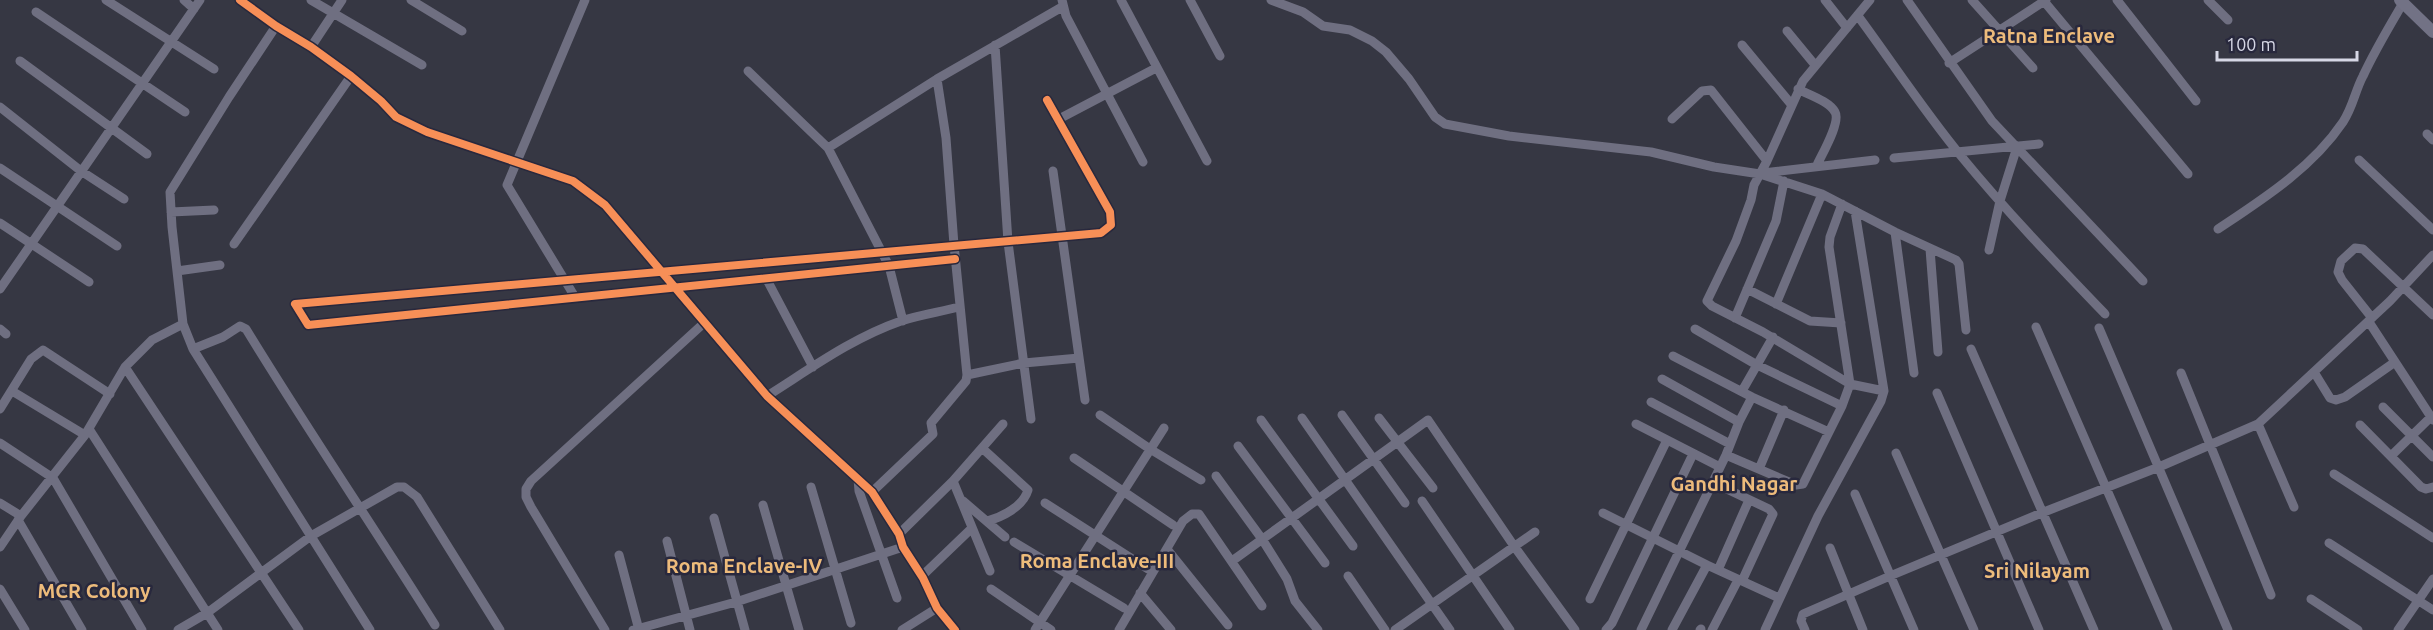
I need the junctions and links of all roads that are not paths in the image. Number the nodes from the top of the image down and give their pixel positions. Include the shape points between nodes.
1 (106, 0) edge
2 (184, 0) edge
3 (200, 0) edge
4 (240, 0) edge
5 (311, 0) edge
6 (342, 0) edge
7 (411, 0) edge
8 (585, 0) edge
9 (1121, 0) edge
10 (1190, 0) edge
11 (1271, 0) edge
12 (1825, 0) edge
13 (1870, 0) edge
14 (1906, 0) edge
15 (1972, 0) edge
16 (2044, 0) edge
17 (2117, 0) edge
18 (2208, 0) edge
19 (2402, 2) edge
20 (1062, 4) edge
21 (194, 9) junction
22 (36, 12) dead end
23 (332, 14) junction
24 (1858, 16) junction
25 (2228, 20) dead end
26 (276, 26) junction
27 (1847, 28) junction
28 (1999, 30) junction
29 (1787, 31) dead end
30 (462, 32) dead end
31 (2433, 32) edge
32 (172, 43) junction
33 (996, 45) junction
34 (1742, 45) dead end
35 (311, 47) junction
36 (1220, 56) dead end
37 (20, 61) dead end
38 (1949, 63) junction
39 (422, 65) dead end
40 (1815, 65) junction
41 (1156, 68) junction
42 (2033, 68) dead end
43 (214, 69) dead end
44 (748, 71) dead end
45 (351, 76) junction
46 (937, 79) junction
47 (142, 83) junction
48 (1798, 89) junction
49 (1106, 94) junction
50 (1047, 100) dead end
51 (2196, 101) dead end
52 (1791, 104) junction
53 (0, 107) edge
54 (185, 112) dead end
55 (1672, 119) dead end
56 (1057, 120) junction
57 (111, 128) junction
58 (2039, 144) dead end
59 (2017, 147) junction
60 (828, 148) junction
61 (1959, 153) junction
62 (147, 154) dead end
63 (1894, 158) dead end
64 (1875, 160) dead end
65 (2359, 160) dead end
66 (1206, 161) dead end
67 (1767, 161) junction
68 (516, 162) junction
69 (1143, 162) dead end
70 (1817, 165) junction
71 (0, 168) edge
72 (81, 171) junction
73 (1053, 171) dead end
74 (1760, 174) junction
75 (2188, 174) dead end
76 (1784, 181) junction
77 (1822, 194) junction
78 (124, 199) dead end
79 (2000, 201) junction
80 (1842, 204) junction
81 (56, 207) junction
82 (214, 210) dead end
83 (171, 212) junction
84 (1855, 212) junction
85 (0, 223) edge
86 (2218, 229) dead end
87 (2433, 230) edge
88 (1895, 232) junction
89 (1062, 238) junction
90 (1008, 242) junction
91 (30, 244) junction
92 (234, 244) dead end
93 (954, 245) junction
94 (117, 246) dead end
95 (1930, 249) junction
96 (1989, 250) dead end
97 (881, 251) junction
98 (2433, 255) edge
99 (955, 259) junction
100 (220, 265) dead end
101 (889, 266) junction
102 (660, 270) junction
103 (177, 271) junction
104 (766, 278) junction
105 (564, 279) junction
106 (2143, 281) dead end
107 (89, 282) dead end
108 (2, 283) edge
109 (674, 287) junction
110 (2403, 288) junction
111 (1747, 289) junction
112 (575, 297) junction
113 (1776, 304) junction
114 (959, 307) junction
115 (2105, 314) dead end
116 (2433, 315) edge
117 (1735, 318) junction
118 (2371, 320) junction
119 (903, 321) junction
120 (704, 323) junction
121 (1840, 323) junction
122 (183, 324) junction
123 (2036, 327) dead end
124 (2099, 328) dead end
125 (1695, 329) dead end
126 (1966, 330) dead end
127 (1773, 338) junction
128 (193, 349) junction
129 (1971, 349) dead end
130 (1938, 352) dead end
131 (1673, 356) dead end
132 (1079, 358) junction
133 (2395, 362) junction
134 (1024, 363) junction
135 (1757, 365) junction
136 (125, 366) junction
137 (813, 367) junction
138 (2314, 372) junction
139 (1914, 373) dead end
140 (2181, 373) dead end
141 (967, 375) junction
142 (1662, 379) dead end
143 (1850, 384) junction
144 (12, 391) junction
145 (1742, 391) junction
146 (1884, 391) junction
147 (1937, 393) dead end
148 (110, 394) junction
149 (767, 396) junction
150 (1752, 397) junction
151 (1085, 400) dead end
152 (1651, 402) dead end
153 (1842, 406) junction
154 (2383, 407) dead end
155 (0, 409) edge
156 (1784, 410) junction
157 (1100, 415) dead end
158 (1342, 415) dead end
159 (1380, 417) dead end
160 (1302, 418) dead end
161 (2432, 418) edge
162 (1031, 419) dead end
163 (1261, 420) dead end
164 (1739, 422) junction
165 (1003, 424) dead end
166 (1636, 424) dead end
167 (2258, 424) junction
168 (2360, 424) dead end
169 (1164, 428) dead end
170 (87, 432) junction
171 (1830, 432) junction
172 (2412, 435) junction
173 (1667, 440) junction
174 (1398, 442) junction
175 (0, 443) edge
176 (1730, 444) junction
177 (2211, 445) junction
178 (1238, 446) dead end
179 (982, 448) junction
180 (1150, 449) junction
181 (1896, 453) dead end
182 (1693, 454) junction
183 (1726, 455) junction
184 (2392, 455) junction
185 (2433, 457) edge
186 (1074, 458) dead end
187 (1373, 459) junction
188 (1720, 467) junction
189 (2159, 467) junction
190 (1759, 469) junction
191 (2334, 474) dead end
192 (1216, 476) dead end
193 (52, 478) junction
194 (858, 479) junction
195 (1201, 480) dead end
196 (1345, 480) junction
197 (953, 481) junction
198 (1712, 482) junction
199 (811, 487) dead end
200 (2433, 487) edge
201 (1433, 488) dead end
202 (2106, 488) junction
203 (872, 492) junction
204 (1124, 492) junction
205 (1855, 494) dead end
206 (962, 499) junction
207 (1318, 499) junction
208 (1749, 500) junction
209 (1422, 501) dead end
210 (0, 503) edge
211 (1045, 503) dead end
212 (1405, 503) dead end
213 (764, 505) dead end
214 (361, 507) junction
215 (2294, 507) dead end
216 (2044, 512) junction
217 (1603, 513) dead end
218 (20, 518) junction
219 (714, 518) dead end
220 (1291, 519) junction
221 (987, 521) junction
222 (1627, 524) junction
223 (1173, 525) dead end
224 (972, 528) junction
225 (1535, 531) dead end
226 (1997, 532) junction
227 (899, 534) junction
228 (311, 536) junction
229 (1097, 536) junction
230 (1005, 537) dead end
231 (1652, 538) junction
232 (2433, 538) edge
233 (1262, 539) junction
234 (667, 541) dead end
235 (1014, 542) dead end
236 (2329, 543) dead end
237 (1353, 546) dead end
238 (1514, 546) junction
239 (0, 547) edge
240 (903, 547) junction
241 (1830, 548) dead end
242 (1167, 549) junction
243 (1678, 551) junction
244 (882, 554) junction
245 (619, 555) dead end
246 (1941, 556) junction
247 (1232, 561) junction
248 (1325, 563) dead end
249 (1707, 565) junction
250 (1148, 569) dead end
251 (834, 570) junction
252 (1718, 570) junction
253 (990, 571) dead end
254 (261, 574) junction
255 (922, 576) junction
256 (1348, 576) dead end
257 (1472, 576) junction
258 (1890, 576) junction
259 (1069, 577) junction
260 (2433, 579) edge
261 (1740, 580) junction
262 (786, 585) junction
263 (0, 589) edge
264 (991, 589) dead end
265 (1140, 593) junction
266 (1848, 593) junction
267 (2271, 595) dead end
268 (897, 598) dead end
269 (1779, 598) junction
270 (1590, 599) dead end
271 (2312, 599) dead end
272 (2419, 600) junction
273 (736, 602) junction
274 (1432, 603) junction
275 (1262, 606) dead end
276 (937, 608) junction
277 (1124, 608) dead end
278 (2433, 610) edge
279 (207, 613) junction
280 (686, 616) junction
281 (851, 623) dead end
282 (435, 625) dead end
283 (1228, 625) dead end
284 (1037, 626) edge
285 (1714, 627) edge
286 (25, 630) edge
287 (82, 630) edge
288 (142, 630) edge
289 (178, 630) edge
290 (218, 630) edge
291 (298, 630) edge
292 (370, 630) edge
293 (500, 630) edge
294 (605, 630) edge
295 (637, 630) edge
296 (690, 630) edge
297 (745, 630) edge
298 (798, 630) edge
299 (902, 630) edge
300 (955, 630) edge
301 (1052, 630) edge
302 (1119, 630) edge
303 (1171, 630) edge
304 (1318, 630) edge
305 (1385, 630) edge
306 (1395, 630) edge
307 (1450, 630) edge
308 (1510, 630) edge
309 (1575, 630) edge
310 (1606, 630) edge
311 (1641, 630) edge
312 (1672, 630) edge
313 (1725, 630) edge
314 (1764, 630) edge
315 (1805, 630) edge
316 (1863, 630) edge
317 (1914, 630) edge
318 (1974, 630) edge
319 (2039, 630) edge
320 (2094, 630) edge
321 (2168, 630) edge
322 (2228, 630) edge
323 (2358, 630) edge
324 (2398, 630) edge

1 - 32 street
2 - 21 street
3 - 21 street
4 - 26 street
5 - 23 street
6 - 23 street
7 - 30 street
8 - 68 street
9 - 41 street
10 - 36 street
11 - 74 street via 1303,12 1323,26 1340,27 1372,41 1386,52 1435,117 1445,124 1509,136 1651,152
12 - 27 street
13 - 24 street
14 - 38 street
15 - 28 street
16 - 28 street
16 - 75 street
17 - 51 street
18 - 25 street
19 - 31 main road
19 - 86 street via 2359,83 2355,100 2320,153
20 - 33 street
20 - 49 street
21 - 32 street
22 - 47 street
23 - 35 street
23 - 39 street
24 - 27 street
24 - 61 street
26 - 35 street
26 - 83 street via 171,192
27 - 40 street
28 - 38 street
28 - 42 street
29 - 40 street
32 - 43 street
32 - 47 street
33 - 46 street
33 - 90 street
34 - 52 street
35 - 45 street
37 - 57 street
38 - 59 street via 1992,121
40 - 48 street
41 - 49 street
41 - 66 street
44 - 60 street
45 - 68 street via 396,117 427,132
45 - 92 street
46 - 60 street
46 - 93 street
47 - 54 street
47 - 57 street
48 - 52 street
48 - 70 street via 1829,105 1836,113 1837,122
49 - 56 street
49 - 69 street
50 - 56 street
52 - 67 street
53 - 72 street
55 - 67 street via 1702,92 1711,90
56 - 89 street via 1112,218 1108,229 1101,233
57 - 62 street
57 - 72 street
58 - 59 street
59 - 61 street
59 - 79 street
59 - 106 street
60 - 97 street
61 - 63 street
61 - 79 street
64 - 70 street
65 - 87 street
67 - 74 street
68 - 102 street via 586,189 605,205
68 - 105 street via 507,185
70 - 74 street
71 - 81 street
72 - 78 street
72 - 81 street
73 - 89 street
74 - 76 street
74 - 117 street via 1736,241 1708,299 1712,306
76 - 77 street
76 - 111 street via 1776,221
77 - 80 street
77 - 113 street
79 - 96 street
79 - 115 street
80 - 84 street
80 - 121 street via 1829,247
81 - 91 street
81 - 94 street
82 - 83 street
83 - 103 street
84 - 88 street
84 - 146 street
85 - 91 street
88 - 95 street
88 - 139 street
89 - 90 street
89 - 132 street
90 - 93 street
90 - 134 street
91 - 107 street
91 - 108 street
93 - 97 street
93 - 99 street
95 - 126 street via 1959,264
95 - 130 street
97 - 101 street
97 - 102 street
98 - 110 street
99 - 101 street
99 - 114 street
100 - 103 street
101 - 104 street
101 - 119 street
102 - 105 street
102 - 109 street
103 - 122 street
104 - 109 street
104 - 137 street
105 - 112 street
105 - 112 street via 295,304 308,325
109 - 112 street
109 - 120 street
110 - 116 street
110 - 118 street
110 - 118 street via 2363,249 2355,248 2346,254 2338,274
111 - 113 street
111 - 117 street
113 - 121 street via 1810,321
114 - 119 street
114 - 141 street
117 - 127 street
118 - 133 street
118 - 138 street
119 - 137 street via 868,335
120 - 149 street
120 - 294 street via 561,452 526,489 531,507
121 - 143 street
122 - 128 street
122 - 136 street via 153,340
123 - 202 street
124 - 189 street
125 - 135 street
127 - 135 street
127 - 143 street
128 - 214 street via 240,326 246,330
128 - 228 street
129 - 216 street
131 - 145 street
132 - 134 street
132 - 151 street
133 - 138 street via 2336,400 2330,398
133 - 161 street
134 - 141 street
134 - 162 street
135 - 145 street
135 - 153 street
136 - 148 street
136 - 254 street
137 - 149 street
138 - 167 street
140 - 177 street
141 - 203 street via 931,423 933,434
142 - 164 street
143 - 146 street
143 - 153 street
144 - 148 street via 31,359 44,350
144 - 155 street
144 - 170 street
145 - 150 street
146 - 269 street
147 - 226 street
148 - 170 street
149 - 194 street
150 - 156 street
150 - 164 street
152 - 176 street
153 - 171 street
154 - 172 street
156 - 171 street
156 - 190 street
157 - 180 street
158 - 187 street
159 - 174 street
160 - 196 street
161 - 172 street
163 - 207 street
164 - 176 street
165 - 179 street
166 - 173 street
167 - 177 street
167 - 215 street
168 - 184 street
169 - 180 street
170 - 193 street
170 - 279 street
171 - 190 street via 1803,484 1796,485
172 - 184 street
172 - 185 street
173 - 182 street
173 - 222 street
174 - 187 street
174 - 201 street
174 - 238 street via 1428,420
175 - 193 street
176 - 183 street
177 - 189 street
177 - 267 street
178 - 220 street
179 - 197 street
179 - 221 street via 1028,490 1026,498 1007,514
180 - 195 street
180 - 204 street
181 - 246 street
182 - 188 street
182 - 231 street
183 - 188 street
183 - 190 street
184 - 200 street via 2421,487
186 - 204 street
187 - 196 street
187 - 212 street
188 - 198 street
189 - 202 street
189 - 322 street
191 - 232 street
192 - 233 street
193 - 218 street
193 - 288 street
194 - 203 street
194 - 244 street
196 - 207 street
196 - 274 street
197 - 206 street
197 - 227 street
198 - 208 street
198 - 243 street
199 - 251 street
202 - 216 street
202 - 321 street
203 - 227 street
204 - 223 street
204 - 229 street
205 - 258 street
206 - 221 street
206 - 224 street
207 - 220 street
207 - 237 street
208 - 252 street
208 - 261 street via 1769,508 1773,514
209 - 257 street
210 - 218 street
211 - 229 street
213 - 262 street
214 - 228 street
214 - 282 street
214 - 293 street via 397,487 411,490
216 - 226 street
216 - 320 street
217 - 222 street
218 - 239 street
218 - 287 street
219 - 273 street
220 - 233 street
220 - 248 street
221 - 230 street
222 - 231 street
222 - 270 street
224 - 253 street
224 - 255 street
225 - 238 street
226 - 246 street
226 - 319 street
227 - 240 street
228 - 254 street
228 - 292 street
229 - 250 street
229 - 259 street
231 - 243 street
231 - 310 street
233 - 247 street
233 - 304 street via 1287,579 1295,601
234 - 280 street
235 - 259 street
236 - 272 street
238 - 257 street
238 - 309 street
240 - 244 street
240 - 255 street
241 - 266 street
242 - 247 street via 1183,521 1189,515 1199,514
242 - 265 street
242 - 283 street
243 - 249 street
243 - 311 street
244 - 251 street
244 - 268 street
245 - 295 street
246 - 258 street
246 - 318 street
247 - 275 street
249 - 252 street
249 - 312 street
251 - 262 street
251 - 281 street
252 - 261 street
254 - 279 street
254 - 291 street
255 - 276 street
256 - 305 street
257 - 274 street
257 - 308 street
258 - 266 street
258 - 317 street
259 - 277 street
259 - 284 street
260 - 272 street
261 - 269 street
261 - 285 street
262 - 273 street
262 - 298 street
263 - 286 street
264 - 284 street
265 - 302 street
265 - 303 street
266 - 315 street via 1803,614
266 - 316 street
269 - 314 street
271 - 323 street
272 - 278 street
272 - 324 street
273 - 280 street
273 - 297 street
274 - 306 street
274 - 307 street
276 - 299 street
276 - 300 street
279 - 289 street
279 - 290 street
280 - 295 street
280 - 296 street
284 - 301 street
285 - 313 street

